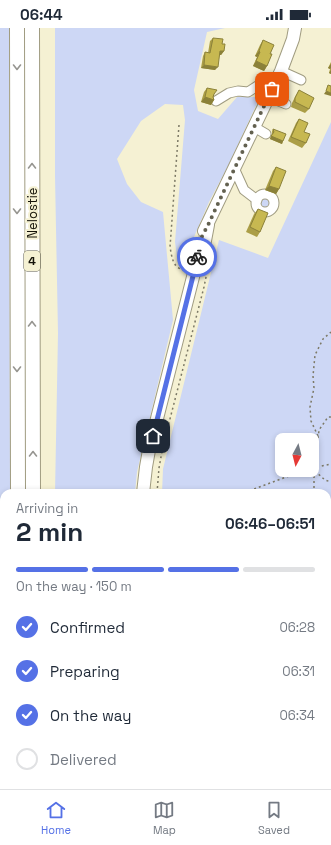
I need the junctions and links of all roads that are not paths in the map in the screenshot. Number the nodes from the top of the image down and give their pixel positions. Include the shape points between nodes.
1 (17, 28) edge
2 (32, 28) edge
3 (295, 28) edge
4 (278, 76) junction
5 (301, 80) dead end
6 (268, 96) junction
7 (216, 101) dead end
8 (286, 104) dead end
9 (254, 128) junction
10 (266, 134) dead end
11 (234, 168) junction
12 (257, 200) dead end
13 (18, 489) edge
14 (33, 489) edge
15 (143, 489) edge

1 -> 13 highway, Nelostie / 4
14 -> 2 highway, Nelostie / 4
3 - 4 main road
4 - 5 lane
4 - 6 main road
4 - 7 lane via 248,92 229,93
6 - 8 lane
6 - 9 main road
9 - 10 lane
9 - 11 main road
11 - 12 lane via 244,190
11 - 15 main road via 208,225 200,267 149,450

